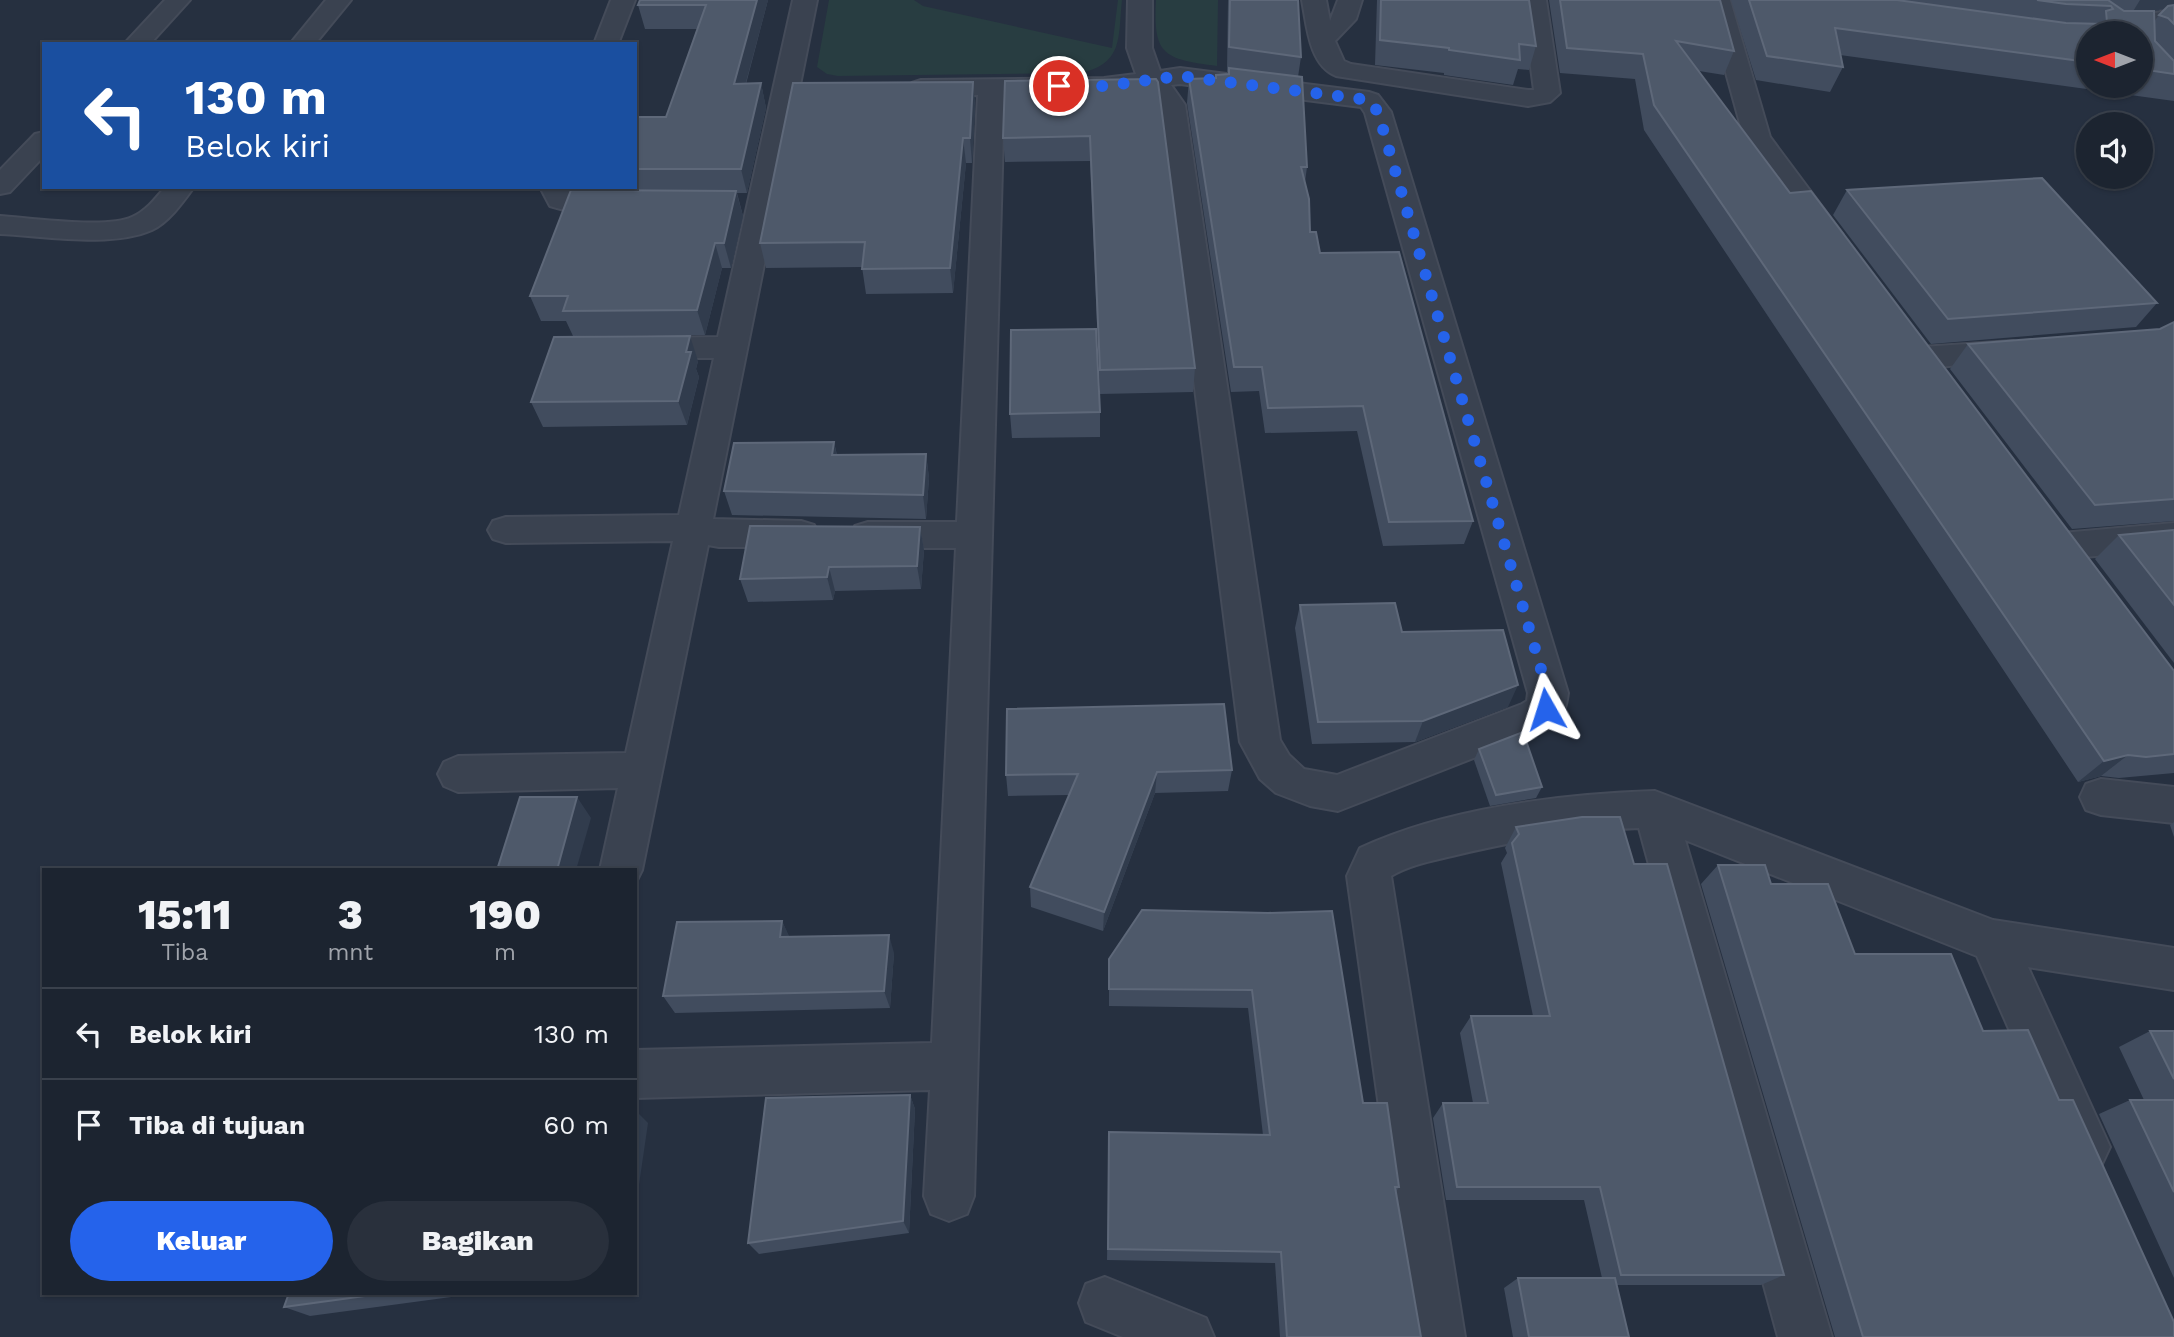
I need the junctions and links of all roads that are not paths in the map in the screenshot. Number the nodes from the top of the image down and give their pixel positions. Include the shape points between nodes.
1 (178, 0) edge
2 (339, 0) edge
3 (623, 0) edge
4 (805, 0) edge
5 (1140, 0) edge
6 (1314, 0) edge
7 (1350, 0) edge
8 (1534, 0) edge
9 (1718, 0) edge
10 (2174, 16) edge
11 (2151, 21) edge
12 (2174, 34) edge
13 (2153, 35) edge
14 (1322, 39) junction
15 (138, 42) edge
16 (304, 42) edge
17 (607, 42) edge
18 (1150, 78) junction
19 (991, 87) junction
20 (895, 88) edge
21 (42, 142) edge
22 (0, 186) edge
23 (178, 189) edge
24 (555, 189) edge
25 (640, 204) edge
26 (0, 225) edge
27 (1848, 260) edge
28 (731, 348) junction
29 (2043, 348) edge
30 (609, 349) edge
31 (1946, 391) edge
32 (693, 528) junction
33 (506, 530) dead end
34 (974, 535) junction
35 (2174, 536) edge
36 (2086, 578) edge
37 (642, 770) junction
38 (458, 774) dead end
39 (2101, 797) dead end
40 (2174, 805) edge
41 (1655, 809) junction
42 (621, 868) edge
43 (1993, 941) junction
44 (2174, 970) edge
45 (954, 1066) junction
46 (637, 1074) edge
47 (2104, 1188) edge
48 (949, 1196) dead end
49 (1105, 1303) dead end
50 (1187, 1337) edge
51 (1438, 1337) edge
52 (1805, 1337) edge

1 - 15 street
2 - 16 street
3 - 17 street
4 - 28 street via 800,89 748,205
5 - 18 street via 1138,47
6 - 14 street
7 - 14 street via 1341,27
8 - 14 street via 1547,93 1541,97 1345,71 1333,66
9 - 27 street via 1757,138 1822,205
10 - 11 street
12 - 13 street
18 - 18 street via 1209,77 1355,97 1369,100 1378,112 1548,693 1546,709 1536,716 1338,793 1303,788 1273,769 1260,742 1172,105 1166,92
18 - 19 street via 1104,86
19 - 20 street
19 - 34 street
21 - 22 street
23 - 26 street via 156,215 138,226
24 - 25 street via 560,200 573,204
28 - 30 street
28 - 32 street
29 - 31 street via 1913,347
32 - 33 street
32 - 34 street via 719,534
32 - 37 street
34 - 45 street
35 - 36 street via 2053,535
37 - 38 street
37 - 42 street
39 - 40 street
41 - 43 street
41 - 51 street via 1515,822 1399,850 1375,862 1369,876
41 - 52 street
43 - 44 street
43 - 47 street
45 - 46 street
45 - 48 street
49 - 50 street

